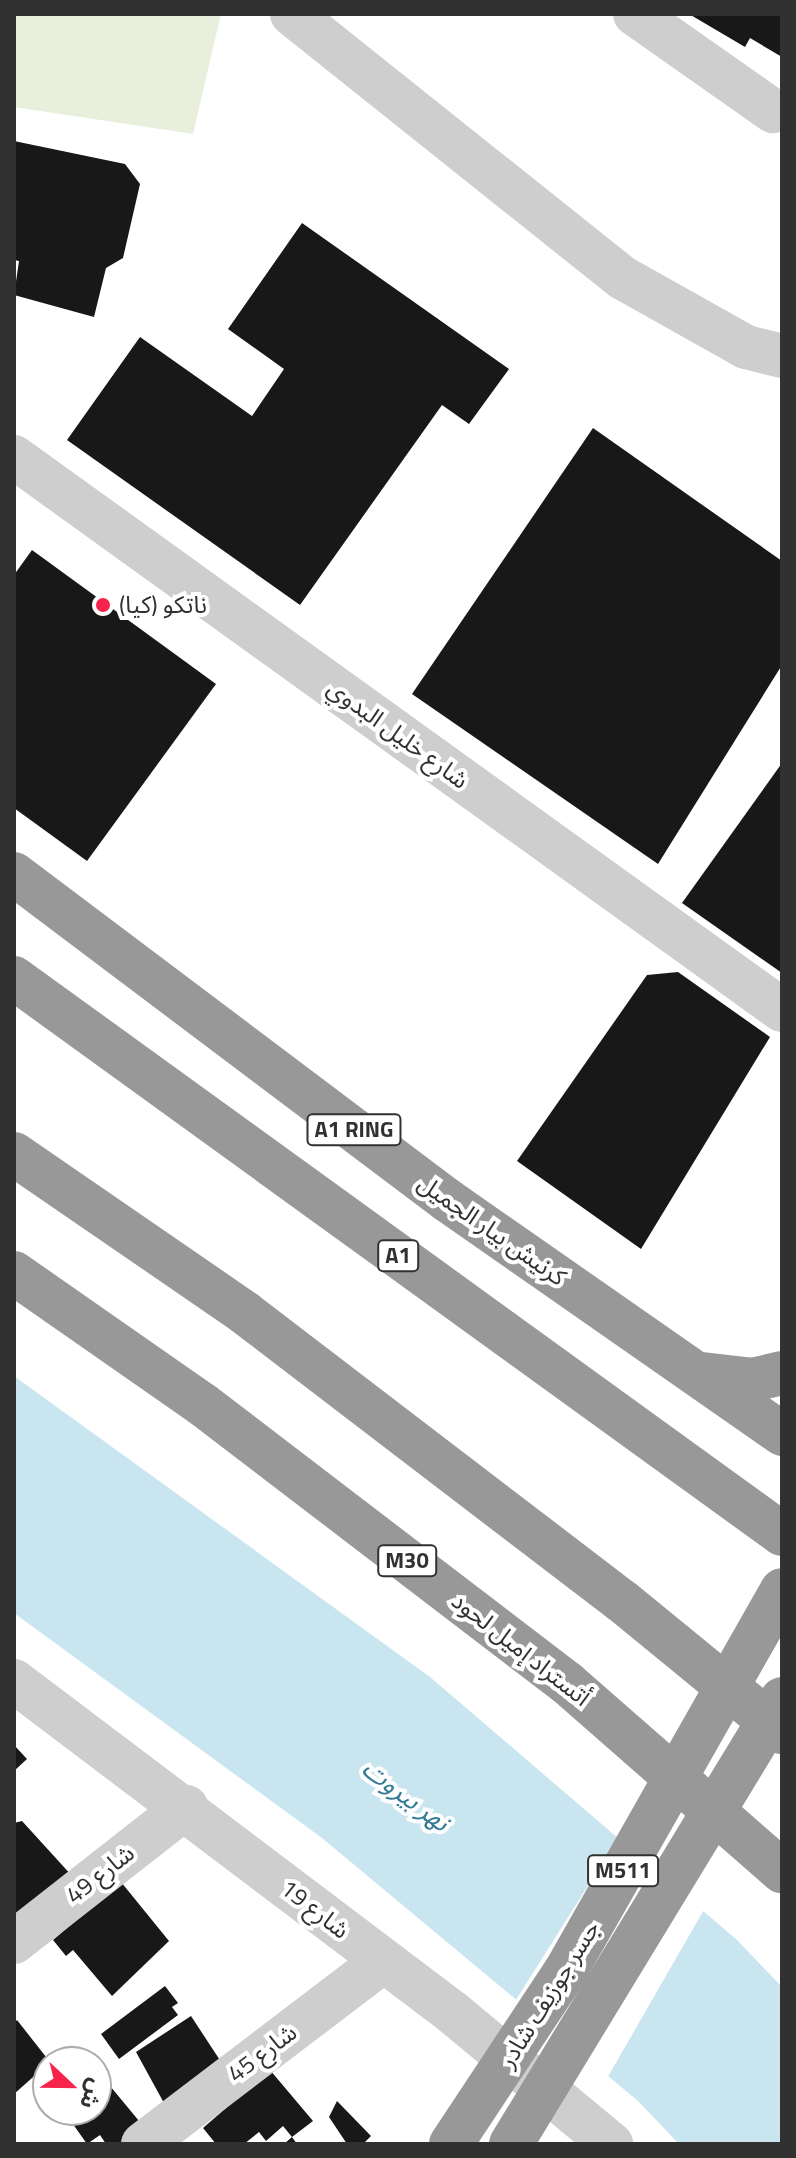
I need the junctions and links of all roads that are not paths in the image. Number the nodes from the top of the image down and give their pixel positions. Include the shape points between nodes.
1 (292, 14) edge
2 (635, 14) edge
3 (773, 111) dead end
4 (782, 356) edge
5 (14, 457) edge
6 (14, 874) edge
7 (14, 978) edge
8 (782, 1010) edge
9 (14, 1154) edge
10 (14, 1273) edge
11 (782, 1373) edge
12 (702, 1374) junction
13 (782, 1434) edge
14 (782, 1534) edge
15 (782, 1590) edge
16 (14, 1681) edge
17 (782, 1699) edge
18 (782, 1732) edge
19 (186, 1807) junction
20 (782, 1871) edge
21 (14, 1942) edge
22 (382, 1962) junction
23 (452, 2012) junction
24 (527, 2133) edge
25 (143, 2144) edge
26 (436, 2144) edge
27 (451, 2144) edge
28 (611, 2144) edge

1 - 4 street via 623,278 746,347
2 - 3 street
5 - 8 street, شارع خليل البدوي
6 - 12 highway, كرنيش بيار الجميل / A1 RING via 447,1200
7 - 14 highway, A1
9 - 18 highway via 245,1313 622,1601
10 - 20 highway, أتستراد إميل لحود / M30 via 202,1404 567,1683
11 - 12 highway via 752,1380
12 - 13 highway, كرنيش بيار الجميل
15 - 27 highway, جسر جوزيف شادر / M511, bridge via 565,1972
16 - 19 street, شارع 19
17 - 24 highway, جسر جوزيف شادر / M511, bridge
19 - 21 street, شارع 49
19 - 22 street, شارع 19
22 - 23 street, شارع 19
22 - 25 street, شارع 45
23 - 26 street via 470,2060 470,2087
23 - 28 street, شارع 19

